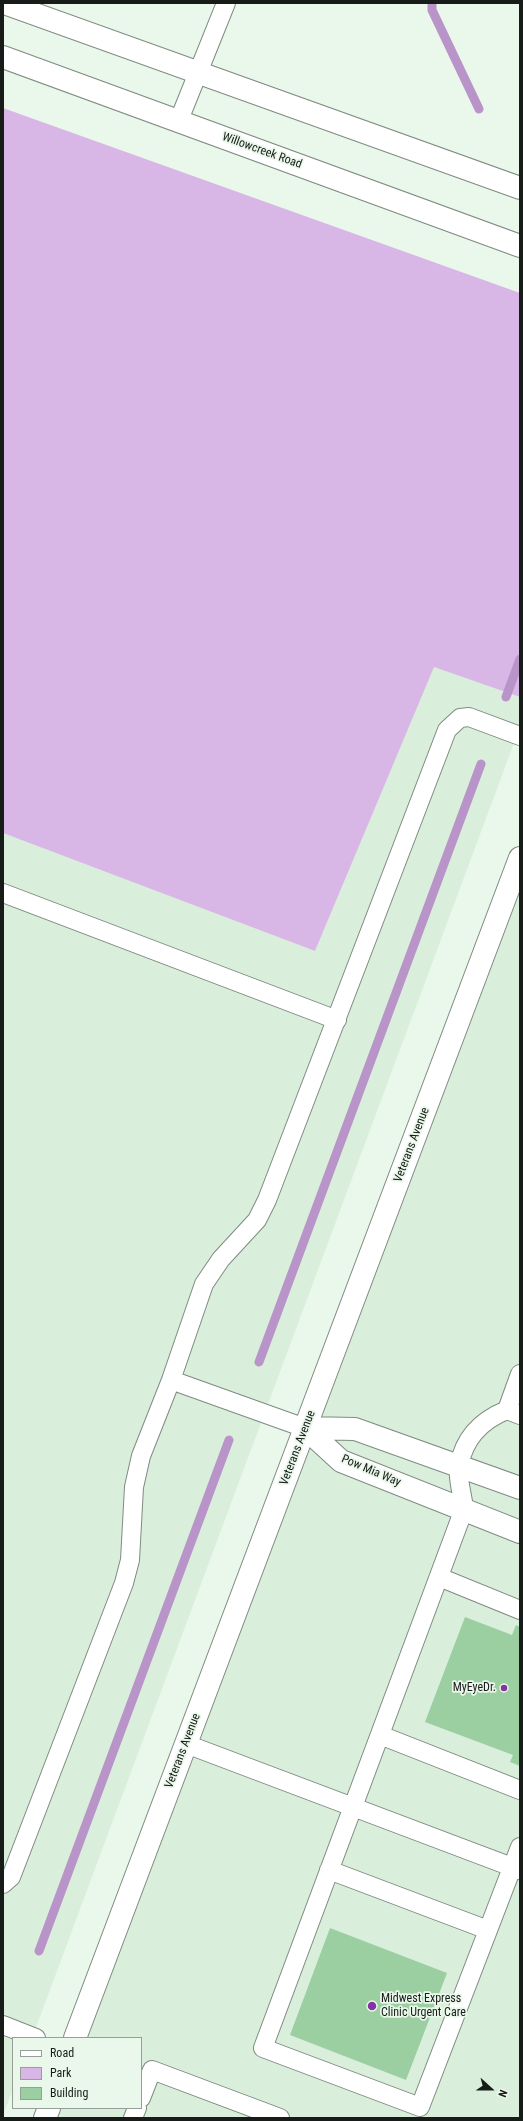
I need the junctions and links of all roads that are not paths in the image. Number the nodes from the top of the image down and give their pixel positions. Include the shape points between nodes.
1 (4, 3) edge
2 (226, 3) edge
3 (3, 57) edge
4 (197, 74) junction
5 (179, 120) junction
6 (520, 188) edge
7 (520, 246) edge
8 (520, 736) edge
9 (520, 858) edge
10 (3, 893) edge
11 (336, 1020) junction
12 (520, 1374) edge
13 (171, 1380) junction
14 (514, 1413) edge
15 (305, 1428) junction
16 (459, 1467) junction
17 (520, 1488) edge
18 (464, 1509) junction
19 (520, 1532) edge
20 (439, 1577) junction
21 (520, 1610) edge
22 (380, 1735) junction
23 (186, 1744) junction
24 (520, 1790) edge
25 (353, 1807) junction
26 (520, 1847) edge
27 (516, 1868) edge
28 (329, 1870) junction
29 (3, 1884) edge
30 (488, 1930) junction
31 (3, 2025) edge
32 (33, 2037) edge
33 (75, 2037) edge
34 (142, 2095) edge
35 (224, 2097) junction
36 (241, 2118) edge
37 (280, 2118) edge

1 - 4 street
2 - 4 lane
3 - 5 street, Willowcreek Road
4 - 5 lane
4 - 6 street
5 - 7 street, Willowcreek Road
8 - 11 lane via 469,717 460,718 447,730
9 - 15 street, Veterans Avenue
10 - 11 lane
11 - 13 lane via 267,1200 257,1220 221,1259 204,1284
12 - 14 lane
13 - 15 lane
13 - 29 lane via 141,1456 134,1487 130,1560 124,1583 11,1877
14 - 16 lane via 491,1416 479,1426 468,1442
15 - 16 street via 355,1429
15 - 18 street, Pow Mia Way via 341,1461
15 - 23 street, Veterans Avenue
16 - 17 street
16 - 18 lane
18 - 19 street, Pow Mia Way
18 - 20 lane
20 - 21 lane
20 - 22 lane
22 - 24 lane
22 - 25 lane
23 - 25 lane
23 - 33 street, Veterans Avenue
25 - 27 lane
25 - 28 lane
26 - 27 lane
27 - 30 lane
28 - 30 lane
28 - 30 lane via 263,2048 420,2107
31 - 32 lane
34 - 35 lane via 152,2070
35 - 36 lane
35 - 37 lane

